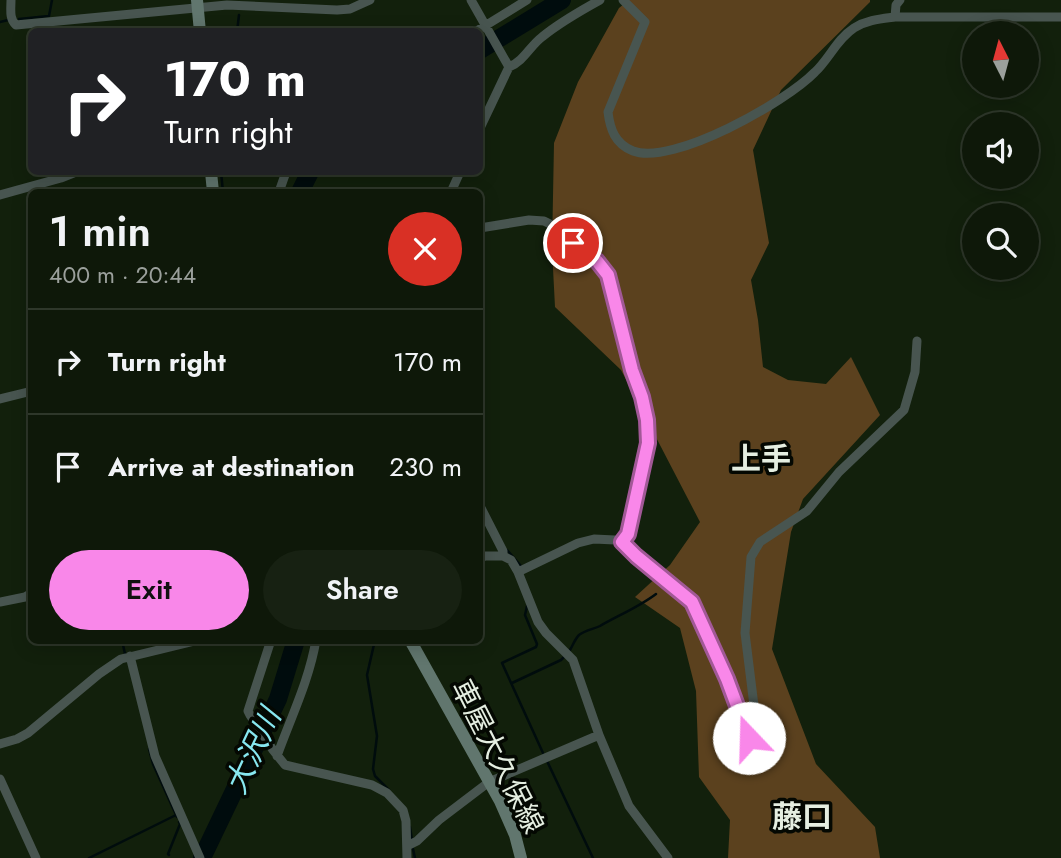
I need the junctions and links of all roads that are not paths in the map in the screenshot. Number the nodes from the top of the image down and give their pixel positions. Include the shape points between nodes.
1 (11, 0) edge
2 (370, 0) edge
3 (471, 0) edge
4 (527, 0) edge
5 (600, 0) edge
6 (623, 0) edge
7 (900, 0) edge
8 (197, 3) edge
9 (895, 17) junction
10 (1061, 17) edge
11 (486, 27) junction
12 (200, 28) edge
13 (483, 28) edge
14 (507, 62) junction
15 (483, 121) edge
16 (68, 175) edge
17 (0, 195) edge
18 (483, 228) edge
19 (917, 341) dead end
20 (28, 392) edge
21 (0, 399) edge
22 (483, 512) edge
23 (622, 542) junction
24 (503, 556) junction
25 (483, 557) edge
26 (518, 572) junction
27 (28, 595) edge
28 (0, 602) edge
29 (181, 644) edge
30 (270, 644) edge
31 (315, 644) edge
32 (412, 644) edge
33 (127, 656) junction
34 (599, 735) junction
35 (0, 744) edge
36 (275, 753) junction
37 (0, 779) edge
38 (489, 782) junction
39 (407, 846) junction
40 (36, 858) edge
41 (200, 858) edge
42 (407, 858) edge
43 (521, 858) edge
44 (668, 858) edge

1 - 8 street via 16,25
2 - 8 street via 337,10
3 - 11 street
4 - 11 street
5 - 14 street via 546,33 518,64
6 - 9 street via 645,22 608,113 610,126 622,145 651,153 689,144 754,115 816,72 852,29
7 - 9 street
8 - 12 main road
9 - 10 street
11 - 13 street
11 - 14 street
14 - 15 street
16 - 17 street
18 - 23 street via 544,221 597,261 608,275 647,420 648,443 628,534
19 - 23 street via 915,372 904,410 839,472 807,511 760,542 751,558 745,633 755,741 749,738 692,602
20 - 21 street
22 - 24 street
23 - 26 street via 578,543
24 - 25 street
24 - 26 street
26 - 34 street via 538,622 573,660
27 - 28 street
29 - 33 street
30 - 36 street via 248,711
31 - 36 street via 304,688
32 - 38 main road, 車屋大久保線
33 - 35 street via 28,733
33 - 41 street via 155,756
34 - 38 street
34 - 44 street via 629,806
36 - 39 street via 285,765 381,789 403,810
37 - 40 street
38 - 39 street
38 - 43 main road, 車屋大久保線
39 - 42 street

